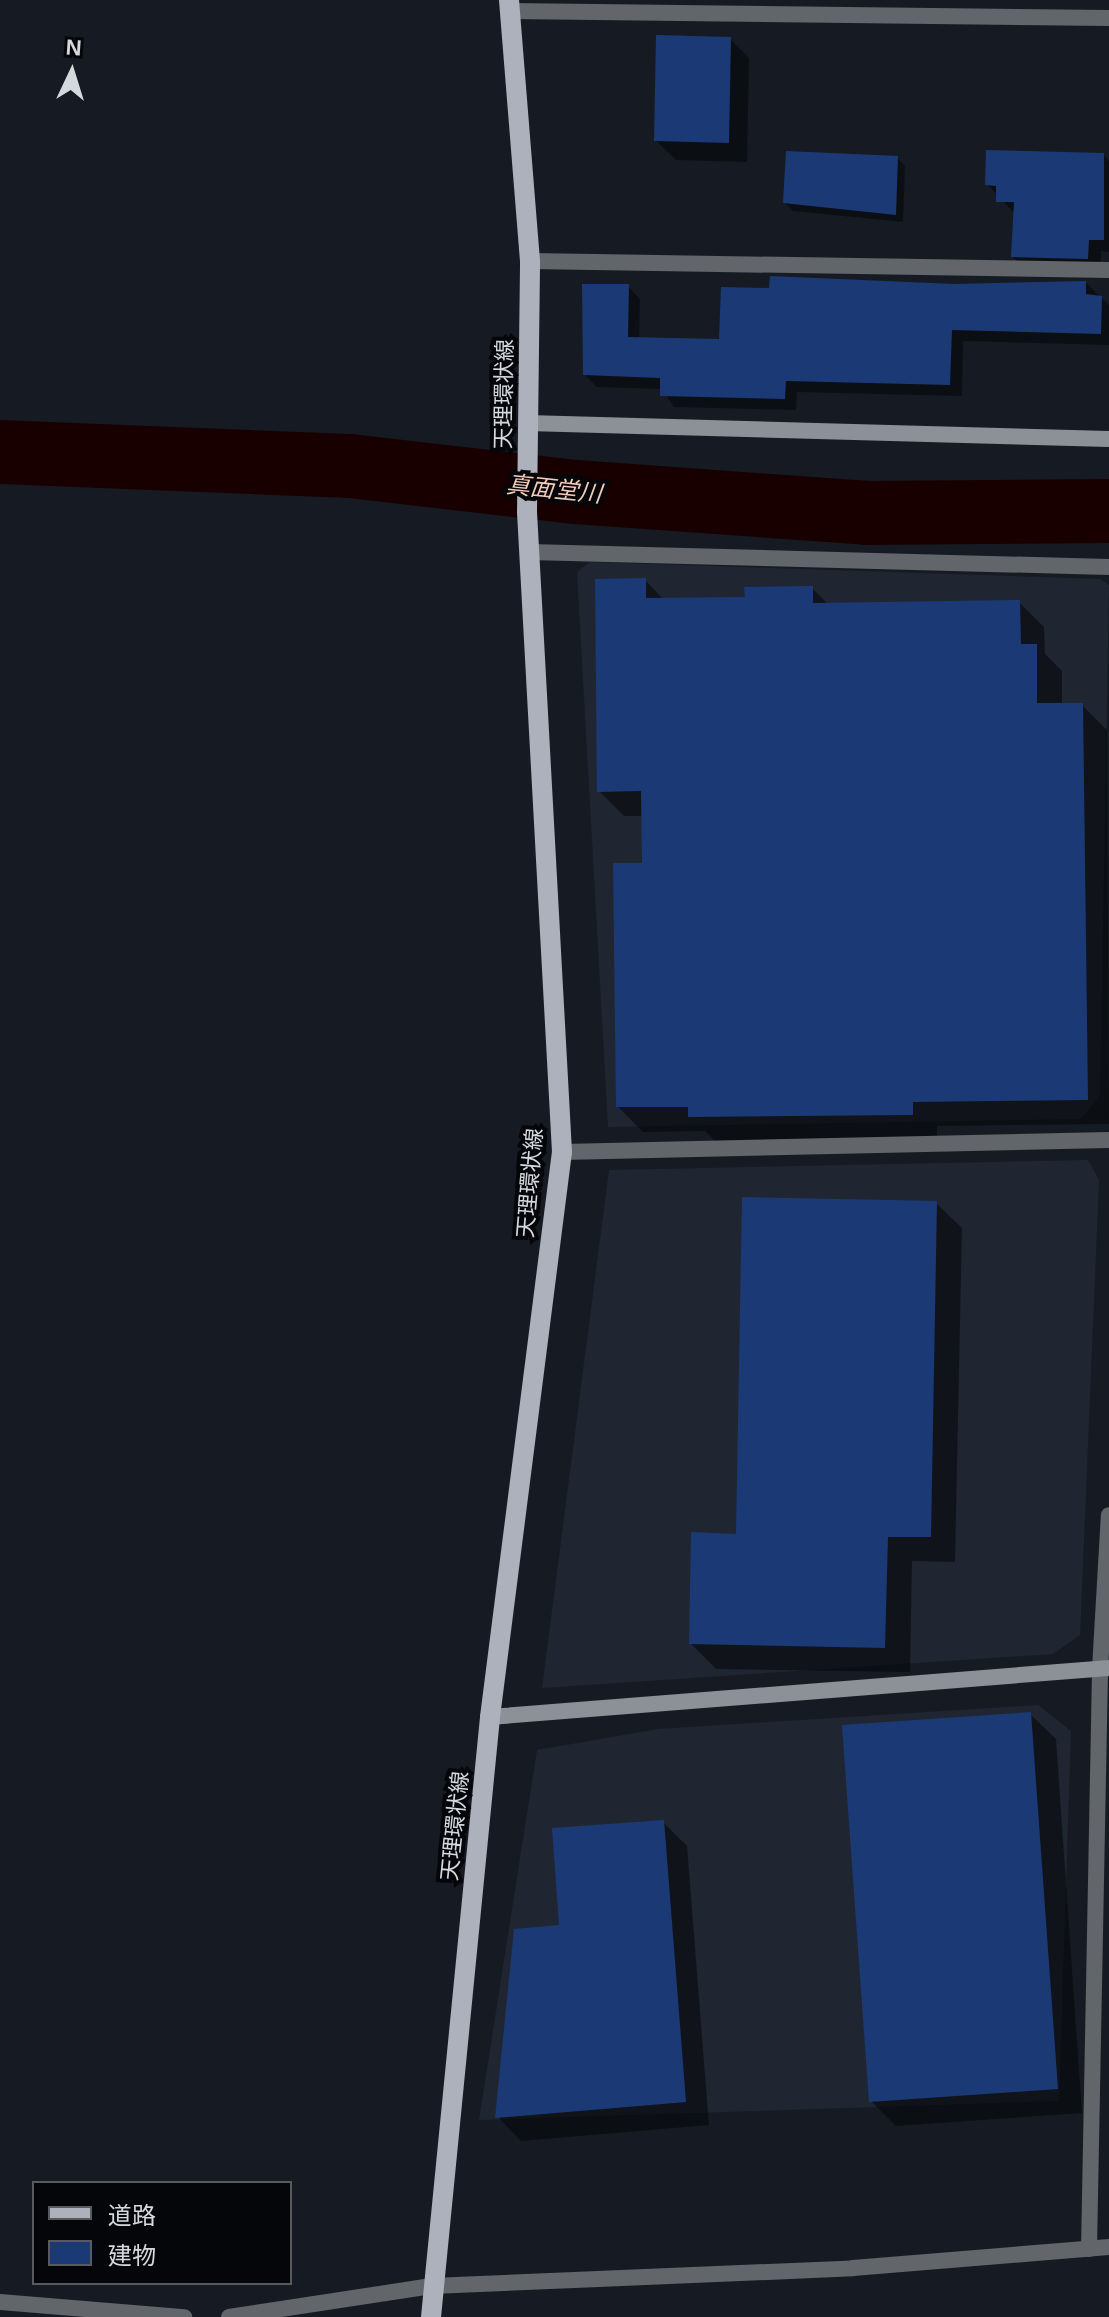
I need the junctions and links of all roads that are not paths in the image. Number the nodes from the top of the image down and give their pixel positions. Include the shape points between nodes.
1 (509, 5) edge
2 (1109, 18) edge
3 (530, 261) junction
4 (1109, 270) edge
5 (527, 434) junction
6 (1109, 439) edge
7 (529, 552) junction
8 (1109, 567) edge
9 (1109, 1140) edge
10 (562, 1152) junction
11 (1109, 1515) edge
12 (1105, 1669) edge
13 (490, 1717) junction
14 (1109, 2247) edge
15 (1089, 2249) junction
16 (432, 2286) junction
17 (0, 2302) edge
18 (184, 2317) edge
19 (229, 2317) edge
20 (431, 2317) edge

1 - 2 street
1 - 3 main road, 天理環状線
3 - 4 street
3 - 5 main road, 天理環状線
5 - 6 street
5 - 7 main road, 天理環状線
7 - 8 street
7 - 10 main road, 天理環状線
9 - 10 street
10 - 13 main road, 天理環状線
11 - 12 street
12 - 13 street
12 - 15 street
13 - 16 main road, 天理環状線
14 - 15 street
15 - 16 street via 853,2268
16 - 19 street
16 - 20 main road, 天理環状線
17 - 18 street

